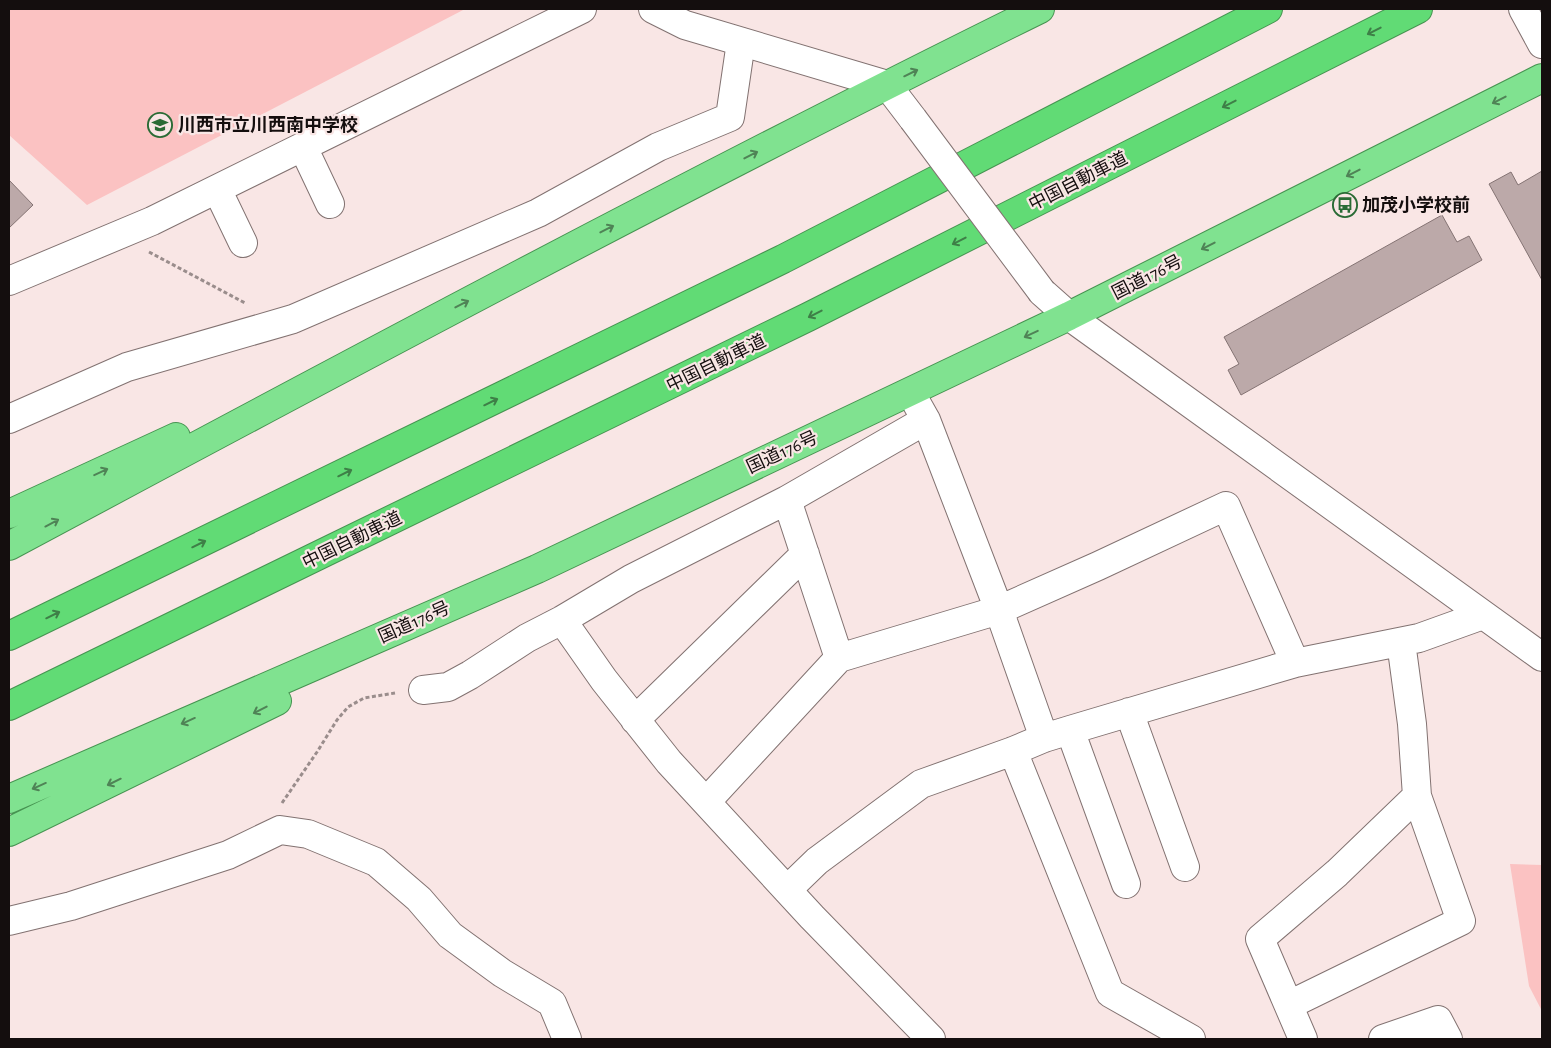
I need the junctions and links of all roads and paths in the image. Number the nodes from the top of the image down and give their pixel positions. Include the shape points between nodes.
1 (582, 9) edge
2 (653, 9) edge
3 (1040, 9) edge
4 (1268, 9) edge
5 (1418, 9) edge
6 (1523, 9) edge
7 (1540, 41) edge
8 (742, 42) junction
9 (1542, 78) edge
10 (887, 84) junction
11 (303, 146) junction
12 (217, 189) junction
13 (330, 204) dead end
14 (118, 236) junction
15 (244, 243) dead end
16 (9, 281) edge
17 (1069, 316) junction
18 (273, 325) junction
19 (419, 326) junction
20 (910, 391) junction
21 (9, 419) edge
22 (926, 420) junction
23 (788, 500) junction
24 (9, 514) edge
25 (9, 546) edge
26 (805, 554) junction
27 (537, 569) junction
28 (999, 610) junction
29 (1483, 615) junction
30 (562, 620) junction
31 (9, 636) edge
32 (1402, 642) junction
33 (839, 658) junction
34 (1542, 658) edge
35 (1295, 663) junction
36 (423, 690) joint
37 (9, 706) edge
38 (1129, 712) junction
39 (636, 720) junction
40 (1070, 730) junction
41 (1044, 738) junction
42 (1013, 751) junction
43 (1418, 796) junction
44 (9, 799) edge
45 (706, 802) junction
46 (276, 811) joint
47 (9, 832) edge
48 (250, 845) junction
49 (1185, 867) dead end
50 (1126, 884) dead end
51 (787, 890) junction
52 (9, 921) edge
53 (1289, 1005) junction
54 (567, 1039) edge
55 (931, 1039) edge
56 (1191, 1039) edge
57 (1303, 1039) edge
58 (1383, 1039) edge
59 (1448, 1039) edge

1 - 11 street
2 - 8 street via 685,25
10 -> 3 highway
31 -> 4 highway via 783,259
5 -> 37 highway, 中国自動車道 via 817,313
6 - 7 street
8 - 10 street
8 - 18 street via 730,117 658,147 538,213
9 -> 17 highway, 国道176号
10 - 17 street, bridge via 1042,292
19 -> 10 highway
11 - 12 street
11 - 13 street
12 - 14 street
12 - 15 street
14 - 16 street
14 - 18 path via 266,314
17 -> 20 highway, 国道176号
17 - 29 street
18 - 21 street via 127,367
24 -> 19 highway
25 -> 19 highway
20 - 22 street
20 - 27 highway, 国道176号
22 - 23 street
22 - 28 street
23 - 26 street
23 - 30 street via 631,579
26 - 33 street
26 - 39 street
27 -> 44 highway, 国道176号
27 -> 47 highway
28 - 33 street
28 - 35 street via 1226,506
28 - 41 street
29 - 32 street
29 - 34 street
30 - 36 street via 448,687
30 - 39 street
32 - 35 street
32 - 43 street
33 - 45 street
35 - 38 street
36 - 46 path via 416,688 364,698 348,707
38 - 40 street
38 - 49 street
39 - 45 street
40 - 41 street
40 - 50 street
41 - 42 street
42 - 51 street via 921,784 817,861
42 - 56 street via 1110,993
43 - 53 street via 1337,873 1260,939
43 - 53 street via 1461,921
45 - 51 street
46 - 48 street
48 - 52 street via 79,903
48 - 54 street via 280,830 308,834 376,862 419,899 450,935 502,973 552,1003
51 - 55 street
53 - 57 street
58 - 59 street via 1438,1020

